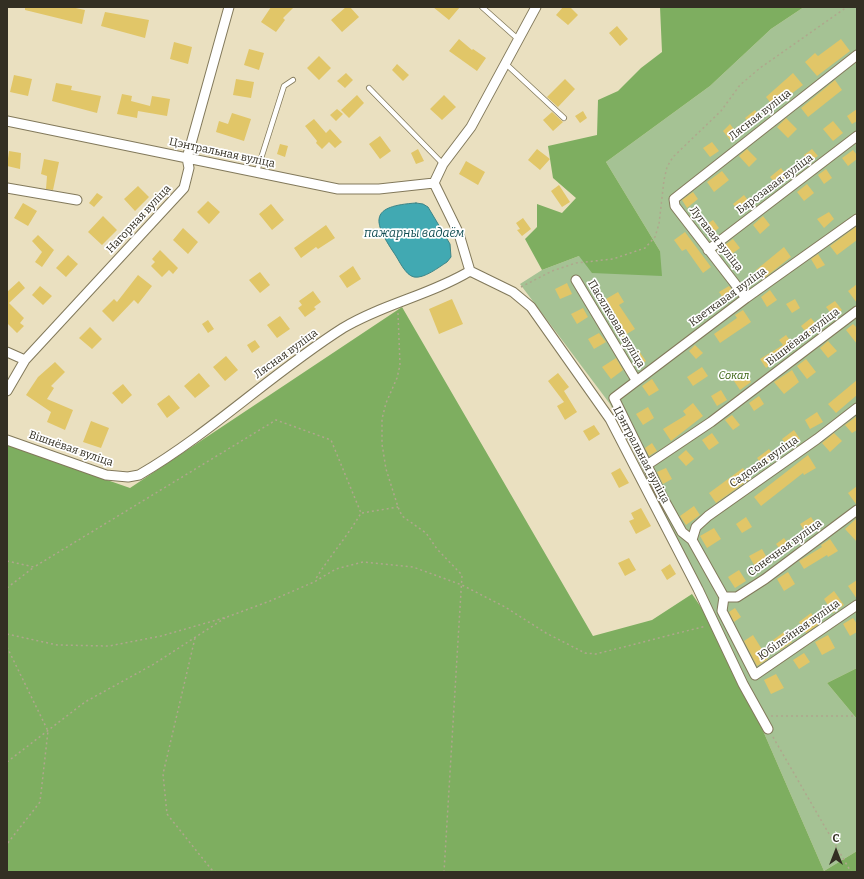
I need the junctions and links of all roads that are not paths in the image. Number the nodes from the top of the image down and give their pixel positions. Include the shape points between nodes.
1 (229, 7) edge
2 (482, 7) edge
3 (536, 7) edge
4 (519, 40) junction
5 (857, 55) edge
6 (506, 64) junction
7 (293, 80) dead end
8 (369, 88) dead end
9 (564, 118) dead end
10 (7, 121) edge
11 (857, 136) edge
12 (187, 158) junction
13 (443, 164) junction
14 (257, 171) junction
15 (434, 183) junction
16 (7, 188) edge
17 (678, 194) joint
18 (77, 200) dead end
19 (857, 219) edge
20 (708, 250) junction
21 (470, 271) junction
22 (576, 280) dead end
23 (746, 298) junction
24 (857, 311) edge
25 (7, 352) edge
26 (25, 360) junction
27 (636, 380) junction
28 (7, 391) edge
29 (857, 408) edge
30 (7, 440) edge
31 (647, 465) junction
32 (128, 477) joint
33 (857, 510) edge
34 (692, 540) junction
35 (714, 581) junction
36 (698, 589) junction
37 (724, 597) junction
38 (857, 604) edge
39 (768, 729) road end

1 - 12 street, Нагорная вуліца
2 - 4 lane
3 - 4 street
4 - 6 street
5 - 17 street, Лясная вуліца
6 - 9 lane
6 - 13 street via 471,127
7 - 14 lane via 284,86
8 - 13 lane
10 - 12 street, Цэнтральная вуліца
11 - 20 street, Бярозавая вуліца
12 - 14 street, Цэнтральная вуліца
12 - 26 street, Нагорная вуліца via 184,188
13 - 15 street
14 - 15 street, Цэнтральная вуліца via 319,186 351,190
15 - 21 street via 459,234
16 - 18 street
17 - 20 street, Лугавая вуліца via 674,199 675,206
19 - 23 street, Кветкавая вуліца
20 - 23 street, Лугавая вуліца
21 - 32 street, Лясная вуліца via 440,286 378,310 343,328 148,470
21 - 36 street, Цэнтральная вуліца via 522,298 539,316 610,419
22 - 27 street, Пасялковая вуліца
23 - 27 street, Кветкавая вуліца
24 - 31 street, Вішнёвая вуліца via 711,422
25 - 26 street
26 - 28 street, Нагорная вуліца
27 - 31 street, Кветкавая вуліца via 614,398
29 - 34 street, Садовая вуліца via 708,516 696,527
30 - 32 street, Вішнёвая вуліца via 106,475
31 - 34 street via 682,532
33 - 37 street, Сонечная вуліца via 765,579 737,597
34 - 35 street
35 - 36 street
35 - 37 street
36 - 39 street, Цэнтральная вуліца via 713,624
37 - 38 street, Юбілейная вуліца via 722,611 755,675

